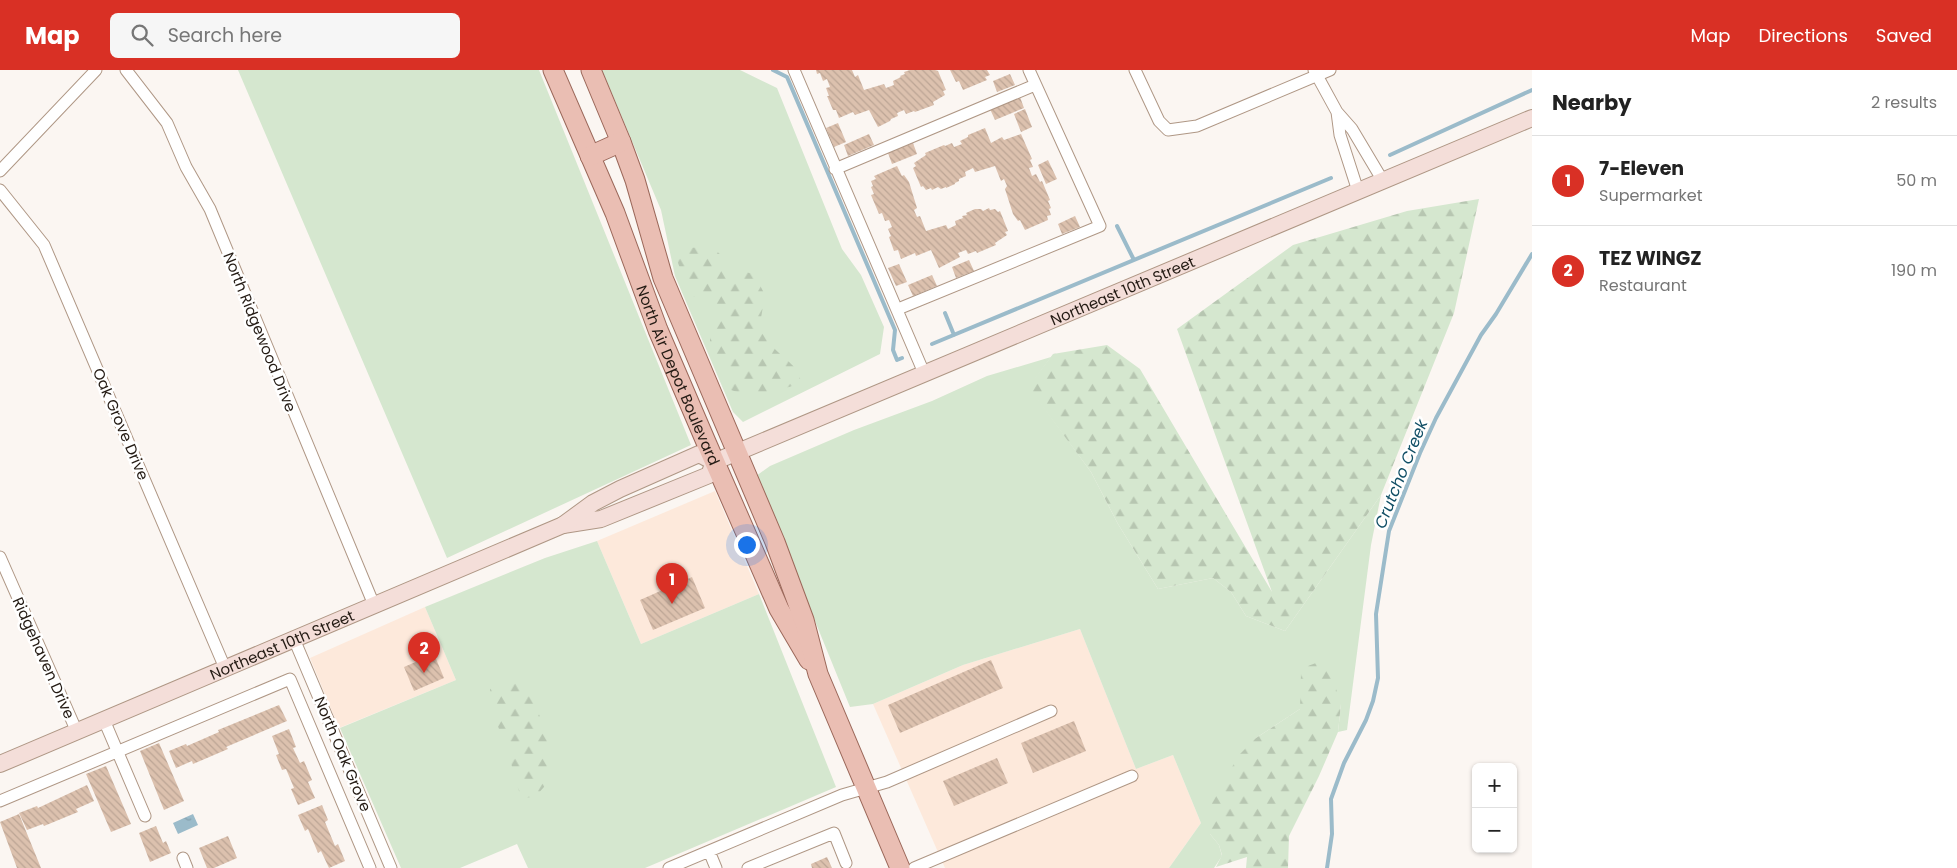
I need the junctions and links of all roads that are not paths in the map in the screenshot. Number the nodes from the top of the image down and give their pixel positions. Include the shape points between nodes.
1 (96, 70) edge
2 (126, 70) edge
3 (553, 70) edge
4 (591, 70) edge
5 (794, 70) edge
6 (1029, 70) edge
7 (1135, 70) edge
8 (1330, 70) edge
9 (1316, 73) edge
10 (1035, 85) junction
11 (1337, 112) junction
12 (1532, 118) edge
13 (621, 142) junction
14 (590, 156) junction
15 (835, 169) junction
16 (0, 171) edge
17 (1383, 180) junction
18 (0, 190) edge
19 (1358, 191) junction
20 (898, 309) junction
21 (924, 373) junction
22 (737, 452) junction
23 (714, 462) junction
24 (563, 524) junction
25 (0, 557) edge
26 (374, 606) junction
27 (294, 640) junction
28 (225, 668) junction
29 (818, 674) junction
30 (1051, 712) dead end
31 (104, 720) junction
32 (76, 732) junction
33 (117, 750) junction
34 (0, 764) edge
35 (1132, 776) dead end
36 (866, 788) junction
37 (0, 801) edge
38 (145, 816) dead end
39 (709, 852) junction
40 (846, 863) dead end
41 (370, 868) edge
42 (391, 868) edge
43 (669, 868) edge
44 (716, 868) edge
45 (748, 868) edge
46 (900, 868) edge
47 (914, 868) edge

1 - 16 street
2 - 26 street, North Ridgewood Drive via 167,123 186,167 210,209
3 - 14 main road, North Air Depot Boulevard
4 - 13 main road, North Air Depot Boulevard
5 - 15 street
6 - 10 street
7 - 9 street via 1159,122 1168,130 1197,126
8 - 9 street
9 - 11 street
10 - 15 street
10 - 20 street via 1100,226
11 - 17 street via 1352,129
11 - 19 street via 1340,135
12 - 17 main road, Northeast 10th Street
13 - 14 main road
13 - 22 main road, North Air Depot Boulevard via 662,278
14 - 23 main road, North Air Depot Boulevard
15 - 20 street
17 - 19 main road, Northeast 10th Street
18 - 28 street, Oak Grove Drive via 44,245
19 - 21 main road, Northeast 10th Street
20 - 21 street
21 - 22 main road, Northeast 10th Street
22 - 23 main road, Northeast 10th Street
22 - 29 main road, North Air Depot Boulevard via 804,620
23 - 24 main road, Northeast 10th Street via 709,475 622,512 601,519
23 - 24 main road, Northeast 10th Street via 700,454 620,488
23 - 29 main road, North Air Depot Boulevard via 779,609
24 - 26 main road, Northeast 10th Street
25 - 32 street, Ridgehaven Drive
26 - 27 main road, Northeast 10th Street
27 - 28 main road, Northeast 10th Street
27 - 42 street, North Oak Grove
28 - 31 main road, Northeast 10th Street
29 - 36 main road, North Air Depot Boulevard
30 - 36 street
31 - 32 main road, Northeast 10th Street
31 - 33 street
32 - 34 main road, Northeast 10th Street
33 - 37 street
33 - 38 street
33 - 41 street via 290,679
35 - 47 street
36 - 39 street via 842,795
36 - 46 main road, North Air Depot Boulevard
39 - 43 street
39 - 44 street
40 - 45 street via 834,833

